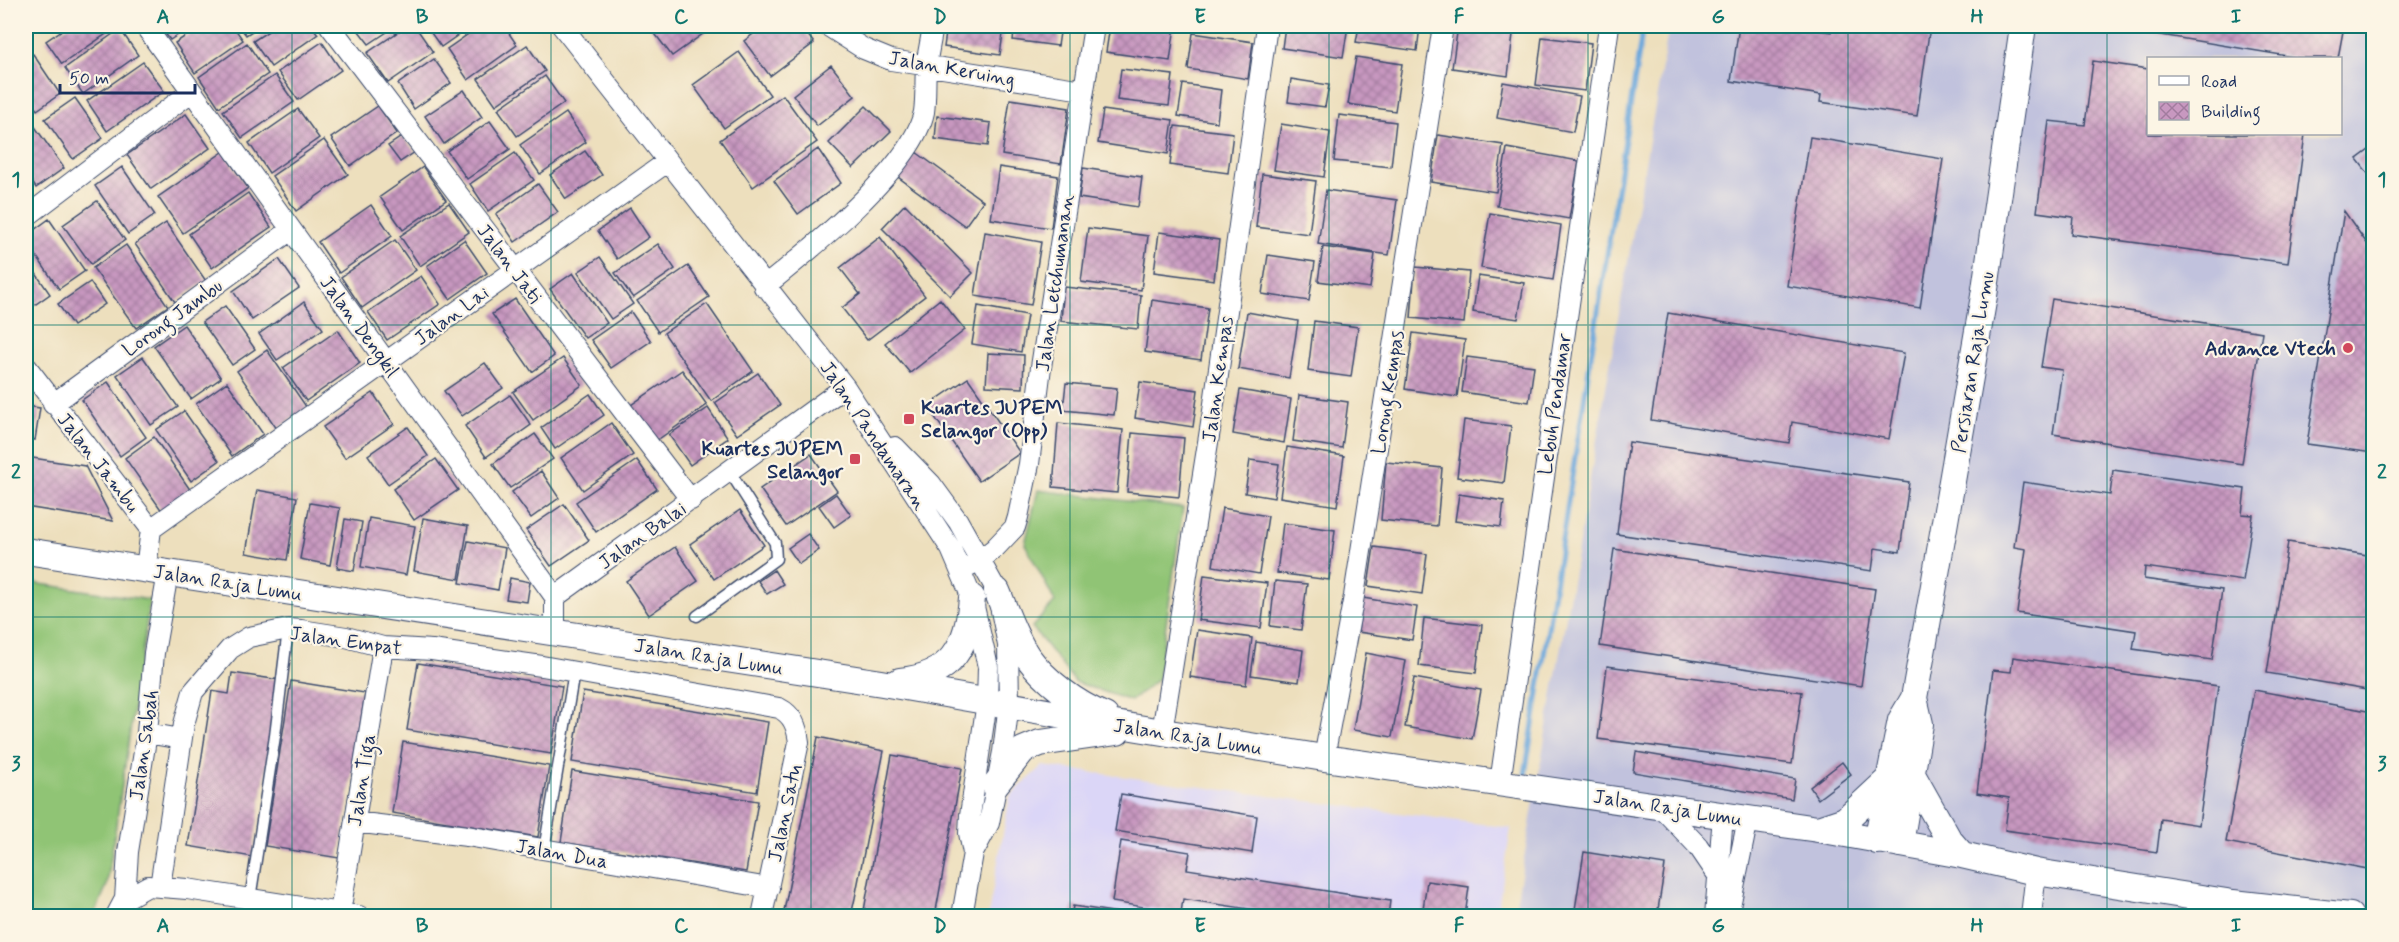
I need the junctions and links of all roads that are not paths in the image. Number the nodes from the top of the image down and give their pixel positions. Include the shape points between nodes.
1 (145, 26) edge
2 (330, 26) edge
3 (562, 26) edge
4 (828, 26) edge
5 (933, 26) edge
6 (1094, 26) edge
7 (1267, 26) edge
8 (1443, 26) edge
9 (1609, 26) edge
10 (2023, 26) edge
11 (927, 64) junction
12 (1083, 90) junction
13 (191, 92) junction
14 (667, 162) junction
15 (26, 217) edge
16 (291, 230) junction
17 (515, 269) junction
18 (764, 287) junction
19 (386, 362) junction
20 (26, 366) edge
21 (845, 387) junction
22 (53, 404) junction
23 (730, 472) junction
24 (691, 500) junction
25 (151, 529) junction
26 (26, 550) edge
27 (971, 565) junction
28 (157, 571) junction
29 (985, 594) junction
30 (555, 597) junction
31 (697, 616) dead end
32 (288, 629) junction
33 (555, 632) junction
34 (382, 647) junction
35 (574, 672) junction
36 (882, 682) junction
37 (998, 703) junction
38 (787, 712) joint
39 (1150, 730) junction
40 (147, 733) junction
41 (181, 739) junction
42 (1324, 758) junction
43 (1902, 777) junction
44 (1500, 783) junction
45 (995, 785) junction
46 (1659, 805) junction
47 (1723, 815) junction
48 (1748, 819) junction
49 (355, 822) junction
50 (1818, 829) junction
51 (1889, 842) junction
52 (544, 850) junction
53 (974, 853) junction
54 (1962, 855) junction
55 (2036, 872) junction
56 (1718, 874) junction
57 (160, 887) junction
58 (769, 888) junction
59 (125, 899) junction
60 (250, 899) junction
61 (350, 915) edge
62 (116, 916) edge
63 (762, 916) edge
64 (962, 916) edge
65 (1715, 916) edge
66 (1728, 916) edge
67 (2031, 916) edge
68 (2350, 916) edge

1 - 13 street, Jalan Dengkil
2 - 17 street, Jalan Jati
3 - 14 street, Jalan Pandamaran
4 - 11 street, Jalan Keruing via 864,49 891,60
5 - 11 street
6 - 12 street, Jalan Letchumanan
7 - 39 street, Jalan Kempas via 1213,411
8 - 42 street, Lorong Kempas via 1358,572
9 - 44 street, Lebuh Pendamar
10 - 43 street, Persiaran Raja Lumu via 1984,296 1914,698 1920,724
11 - 12 street, Jalan Keruing
11 - 18 street via 924,113 908,146 827,238
12 - 27 street, Jalan Letchumanan via 1027,474 1015,527
13 - 15 street
13 - 16 street, Jalan Dengkil
14 - 17 street, Jalan Lai
14 - 18 street, Jalan Pandamaran
16 - 19 street, Jalan Dengkil
16 - 22 street, Lorong Jambu
17 - 19 street, Jalan Lai
17 - 24 street, Jalan Jati
18 - 21 street, Jalan Pandamaran
19 - 25 street, Jalan Lai
19 - 30 street, Jalan Dengkil
20 - 22 street, Jalan Jambu
21 - 23 street, Jalan Balai
21 - 27 street, Jalan Pandamaran
22 - 25 street, Jalan Jambu
23 - 24 street, Jalan Balai
23 - 31 lane via 775,543 776,559
24 - 30 street, Jalan Balai
25 - 28 street
26 - 28 street, Jalan Raja Lumu
27 - 29 street, Jalan Pandamaran
28 - 33 street, Jalan Raja Lumu
28 - 40 street, Jalan Sabah
29 - 36 street via 956,654 945,664 930,675
29 - 37 street, Jalan Pandamaran via 1008,645
29 - 39 street via 1027,655 1087,708
30 - 33 street
32 - 34 street, Jalan Empat via 346,637
32 - 41 street, Jalan Empat via 249,637 230,649 193,692
32 - 60 lane
33 - 36 street, Jalan Raja Lumu
34 - 35 street, Jalan Empat via 432,650
34 - 49 street, Jalan Tiga
35 - 38 street, Jalan Empat
35 - 52 lane
36 - 37 street, Jalan Raja Lumu
37 - 39 street, Jalan Raja Lumu
37 - 45 street
37 - 53 street via 970,815
38 - 58 street, Jalan Satu via 797,728 799,742
39 - 42 street, Jalan Raja Lumu
39 - 45 street via 1040,743 1023,750
40 - 41 street
40 - 59 street, Jalan Sabah via 128,852
41 - 57 street, Jalan Empat
42 - 44 street, Jalan Raja Lumu
43 - 50 street via 1845,820
43 - 51 street, Persiaran Raja Lumu
43 - 54 street
44 - 46 street, Jalan Raja Lumu
45 - 53 street via 989,823
46 - 47 street, Jalan Raja Lumu
46 - 56 street
47 - 48 street, Jalan Raja Lumu
47 - 56 street
48 - 50 street, Jalan Raja Lumu
48 - 66 street
49 - 52 street, Jalan Dua
49 - 61 street, Jalan Tiga
50 - 51 street, Jalan Raja Lumu
51 - 54 street, Jalan Raja Lumu
52 - 58 street, Jalan Dua
53 - 64 street
54 - 55 street, Jalan Raja Lumu
55 - 67 street
55 - 68 street, Jalan Raja Lumu via 2233,903
56 - 65 street
57 - 59 street via 148,886
57 - 60 street
58 - 63 street, Jalan Satu
59 - 62 street, Jalan Sabah
60 - 61 street

